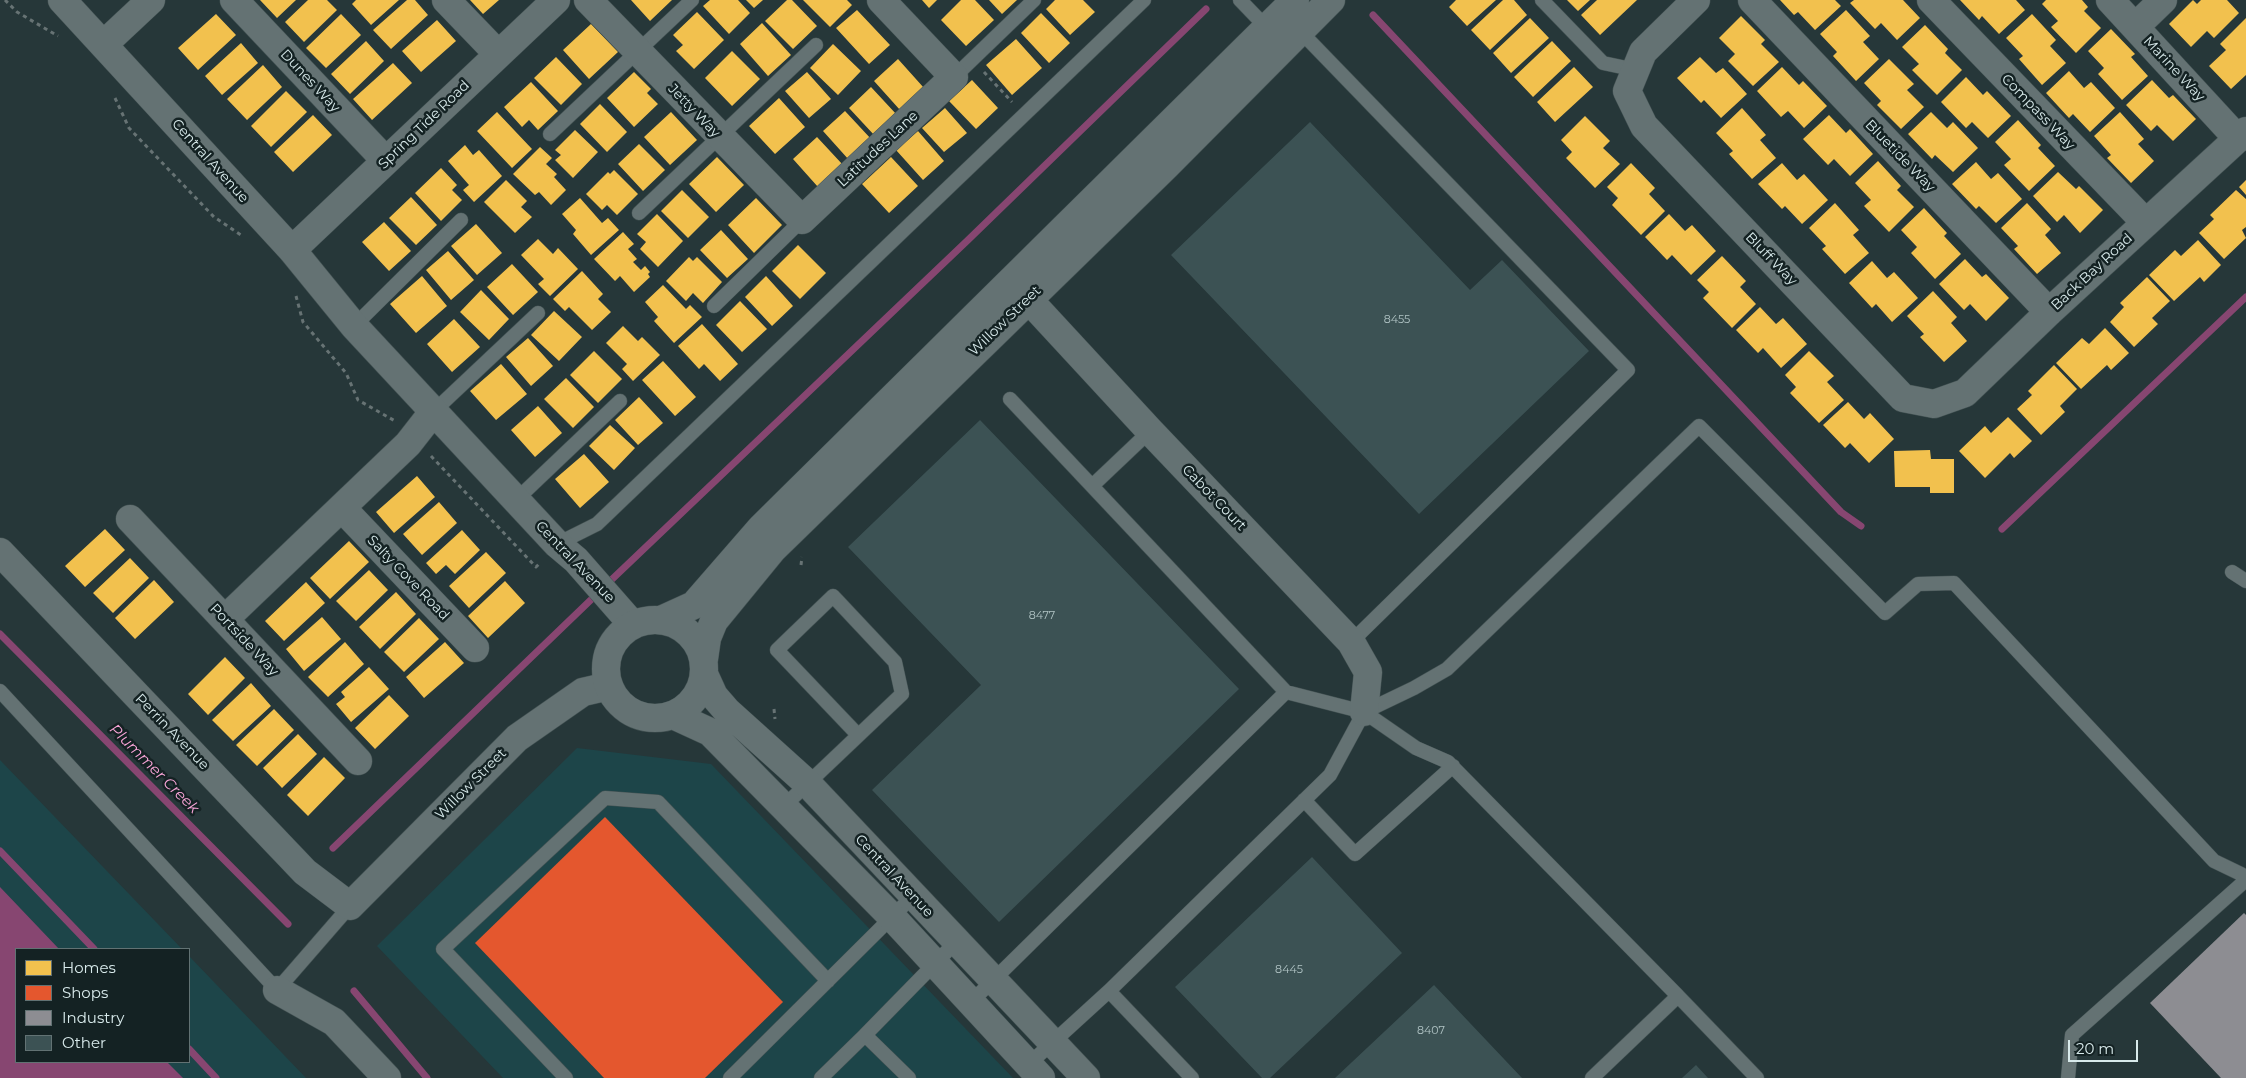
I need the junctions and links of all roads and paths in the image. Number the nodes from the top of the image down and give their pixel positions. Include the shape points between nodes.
1 (5, 0) edge
2 (62, 0) edge
3 (150, 0) edge
4 (234, 0) edge
5 (446, 0) edge
6 (556, 0) edge
7 (588, 0) edge
8 (692, 0) edge
9 (881, 0) edge
10 (1034, 0) edge
11 (1144, 0) edge
12 (1240, 0) edge
13 (1295, 0) edge
14 (1332, 0) edge
15 (1542, 0) edge
16 (1696, 0) edge
17 (1752, 0) edge
18 (1931, 0) edge
19 (2110, 0) edge
20 (2163, 0) edge
21 (2135, 27) junction
22 (1266, 28) junction
23 (1300, 31) junction
24 (63, 38) dead end
25 (104, 44) junction
26 (816, 45) dead end
27 (637, 52) junction
28 (498, 54) junction
29 (980, 68) dead end
30 (954, 77) junction
31 (1631, 80) junction
32 (112, 91) dead end
33 (1014, 105) dead end
34 (550, 134) dead end
35 (2242, 135) edge
36 (720, 136) junction
37 (386, 161) junction
38 (639, 213) dead end
39 (461, 220) dead end
40 (802, 220) junction
41 (2146, 223) junction
42 (247, 238) dead end
43 (292, 250) junction
44 (295, 295) dead end
45 (1028, 299) junction
46 (714, 306) dead end
47 (2049, 312) junction
48 (538, 313) dead end
49 (354, 326) junction
50 (1010, 399) dead end
51 (620, 401) dead end
52 (1934, 404) joint
53 (433, 412) junction
54 (402, 424) dead end
55 (1150, 431) junction
56 (427, 451) dead end
57 (1092, 486) junction
58 (516, 500) junction
59 (342, 508) junction
60 (130, 519) dead end
61 (0, 552) edge
62 (558, 555) junction
63 (2232, 572) dead end
64 (2246, 581) edge
65 (628, 617) junction
66 (225, 619) junction
67 (661, 620) junction
68 (1351, 642) junction
69 (475, 648) dead end
70 (704, 666) junction
71 (610, 686) junction
72 (0, 691) edge
73 (1286, 692) junction
74 (1364, 712) junction
75 (672, 715) junction
76 (858, 735) junction
77 (358, 761) dead end
78 (1453, 766) junction
79 (808, 784) junction
80 (1304, 800) junction
81 (784, 806) junction
82 (2246, 880) edge
83 (913, 896) junction
84 (350, 906) junction
85 (892, 917) junction
86 (956, 942) junction
87 (935, 963) junction
88 (828, 981) junction
89 (992, 981) junction
90 (277, 990) junction
91 (1109, 991) junction
92 (1678, 996) junction
93 (971, 1002) junction
94 (865, 1036) junction
95 (1052, 1042) junction
96 (1035, 1071) edge
97 (387, 1078) edge
98 (566, 1078) edge
99 (730, 1078) edge
100 (821, 1078) edge
101 (909, 1078) edge
102 (1086, 1078) edge
103 (1192, 1078) edge
104 (1592, 1078) edge
105 (1757, 1078) edge
106 (2068, 1078) edge

1 - 24 path via 17,12
2 - 25 street, Central Avenue
3 - 25 street
4 - 37 street, Dunes Way
5 - 28 street
6 - 28 street, Spring Tide Road
7 - 27 street, Jetty Way
8 - 27 lane
9 - 30 street
10 - 30 lane
11 - 62 lane via 598,524
12 - 22 lane
13 - 22 street, Willow Street
14 - 23 street, Willow Street
15 - 31 lane via 1603,63
16 - 31 street via 1643,52
17 - 47 street, Bluetide Way
18 - 41 street, Compass Way
19 - 21 street, Marine Way
20 - 21 street
21 - 35 street, Marine Way
22 - 67 street, Willow Street via 761,528 694,605
23 - 45 street, Willow Street via 1174,159
23 - 68 lane via 1628,370
25 - 43 street, Central Avenue
26 - 36 lane
27 - 34 lane
27 - 36 street, Jetty Way
28 - 37 street, Spring Tide Road
29 - 33 path
30 - 40 street, Latitudes Lane
31 - 52 street, Bluff Way via 1644,126 1904,398
32 - 42 path via 129,128 214,217
35 - 41 street, Back Bay Road
36 - 38 lane
36 - 40 street, Jetty Way
37 - 43 street, Spring Tide Road
39 - 49 lane
40 - 46 lane
41 - 47 street, Back Bay Road
43 - 49 street, Central Avenue
44 - 54 path via 303,322 346,373 358,400
45 - 55 street, Cabot Court
45 - 70 street, Willow Street via 773,550 714,621 707,638
47 - 52 street, Back Bay Road via 1966,393
48 - 53 lane
49 - 53 street, Central Avenue
50 - 57 lane
51 - 58 lane
53 - 58 street, Central Avenue
53 - 59 street via 408,444
55 - 57 lane
55 - 68 street, Cabot Court
56 - 62 path via 536,568
57 - 73 lane
58 - 62 street, Central Avenue
59 - 66 street
59 - 69 street, Salty Cove Road
60 - 66 street, Portside Way
61 - 84 street, Perrin Avenue via 306,872
62 - 65 street, Central Avenue
63 - 64 lane
65 - 67 street
65 - 71 street via 607,658
66 - 77 street, Portside Way
67 - 70 street via 675,623 689,632 699,645
68 - 74 street, Cabot Court via 1368,672
70 - 75 street via 701,688 694,699
70 - 79 street, Central Avenue via 714,696 727,711
71 - 75 street via 616,699 642,716
71 - 84 street, Willow Street via 583,692 516,738
72 - 90 lane
73 - 74 lane
73 - 89 lane
74 - 78 lane via 1416,748
74 - 80 lane via 1330,775
74 - 82 lane via 1447,669 1699,426 1884,613 1918,584 1954,583 2214,862 2241,874
75 - 81 street via 710,732
76 - 76 lane via 902,694 895,662 833,596 777,650
76 - 79 lane
78 - 80 lane via 1354,854
78 - 92 lane
79 - 81 lane
79 - 83 street, Central Avenue
80 - 91 lane
81 - 85 street
82 - 106 lane via 2072,1035
83 - 85 lane
83 - 86 street, Central Avenue
84 - 90 lane
85 - 87 street
85 - 88 lane
86 - 87 lane
86 - 89 street, Central Avenue
87 - 93 street
87 - 94 lane
88 - 98 lane via 658,802 605,798 443,949
88 - 99 lane
89 - 93 lane
89 - 95 street, Central Avenue
90 - 97 street via 334,1022
91 - 95 lane
91 - 103 lane
92 - 104 lane
92 - 105 lane
93 - 96 street
94 - 100 lane
94 - 101 lane
95 - 96 lane
95 - 102 street, Central Avenue

